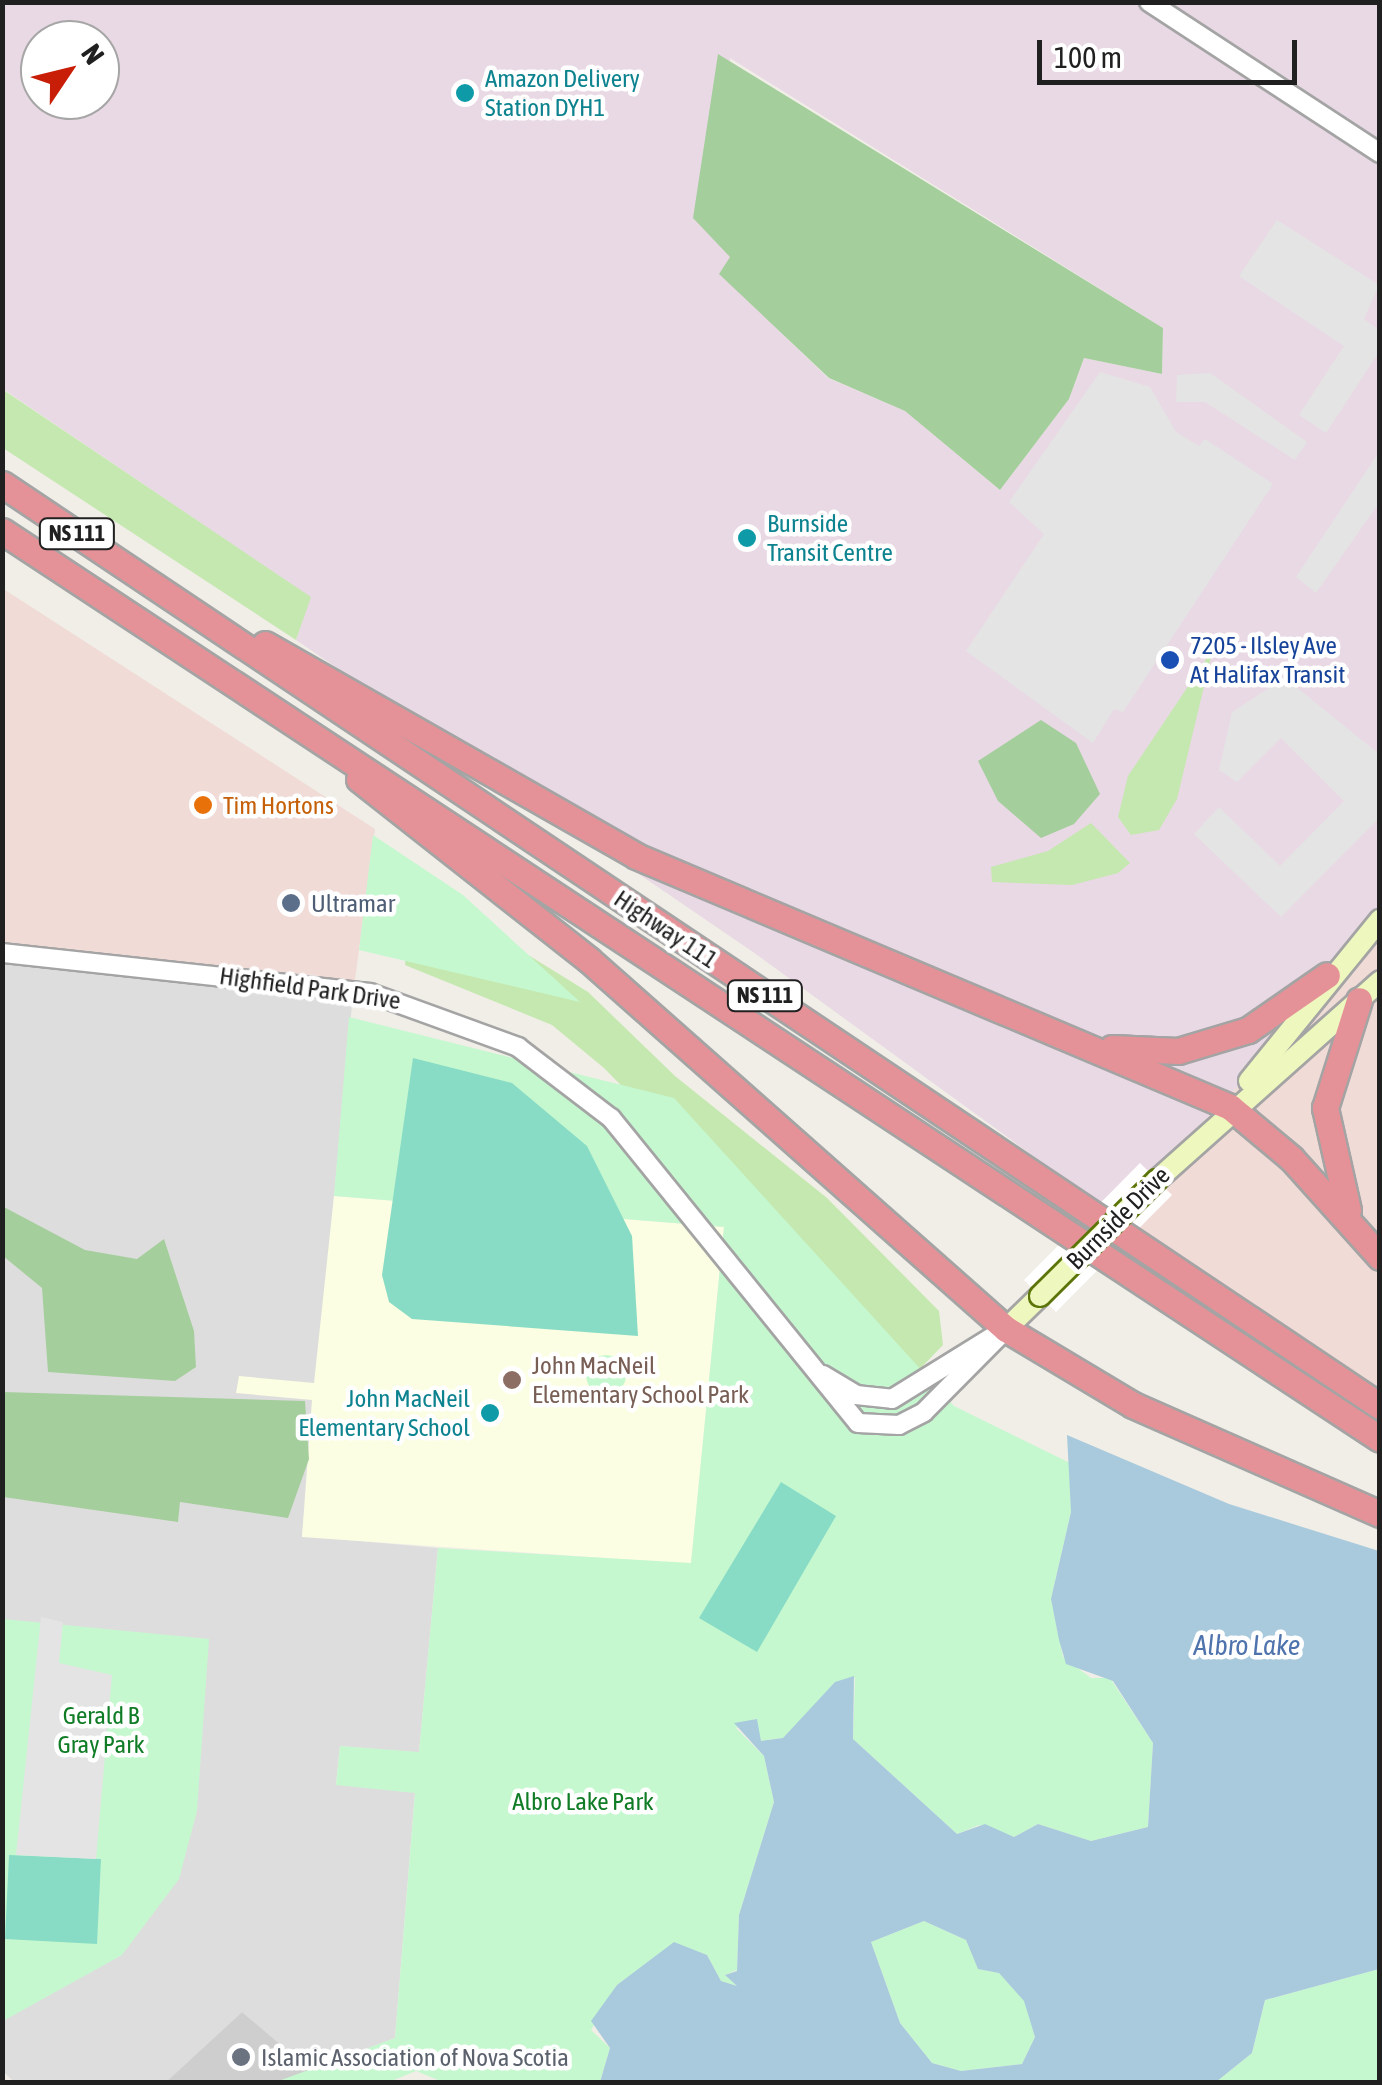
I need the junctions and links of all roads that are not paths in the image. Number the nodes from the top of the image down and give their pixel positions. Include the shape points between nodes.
1 (1149, 2) edge
2 (1380, 154) edge
3 (2, 484) edge
4 (2, 531) edge
5 (152, 584) junction
6 (234, 679) junction
7 (1380, 920) edge
8 (2, 952) edge
9 (1327, 975) junction
10 (1380, 981) edge
11 (1359, 1000) junction
12 (1102, 1047) junction
13 (1230, 1107) junction
14 (1358, 1232) junction
15 (1380, 1257) edge
16 (1006, 1329) junction
17 (823, 1375) junction
18 (1380, 1406) edge
19 (1380, 1439) edge
20 (1380, 1514) edge

1 - 2 street
3 - 5 highway, Highway 111 / NS 111
4 - 6 highway, Highway 111 / NS 111
5 - 12 highway via 636,856
5 - 18 highway, Highway 111 / NS 111
6 - 16 highway via 589,960
6 - 19 highway, Highway 111 / NS 111
7 - 9 main road, Burnside Drive
8 - 17 street, Highfield Park Drive via 370,993 504,1040 611,1118
9 - 12 highway via 1248,1030 1178,1051
9 - 13 main road, Burnside Drive
10 - 11 main road, Burnside Drive
11 - 13 main road, Burnside Drive
11 - 14 highway via 1336,1052 1324,1128 1335,1183
12 - 13 highway
13 - 14 highway
13 - 16 main road, Burnside Drive, bridge
14 - 15 highway
16 - 17 street, Highfield Park Drive via 892,1399 856,1395
16 - 17 street, Highfield Park Drive via 988,1356 899,1425 858,1423
16 - 20 highway via 1133,1405

